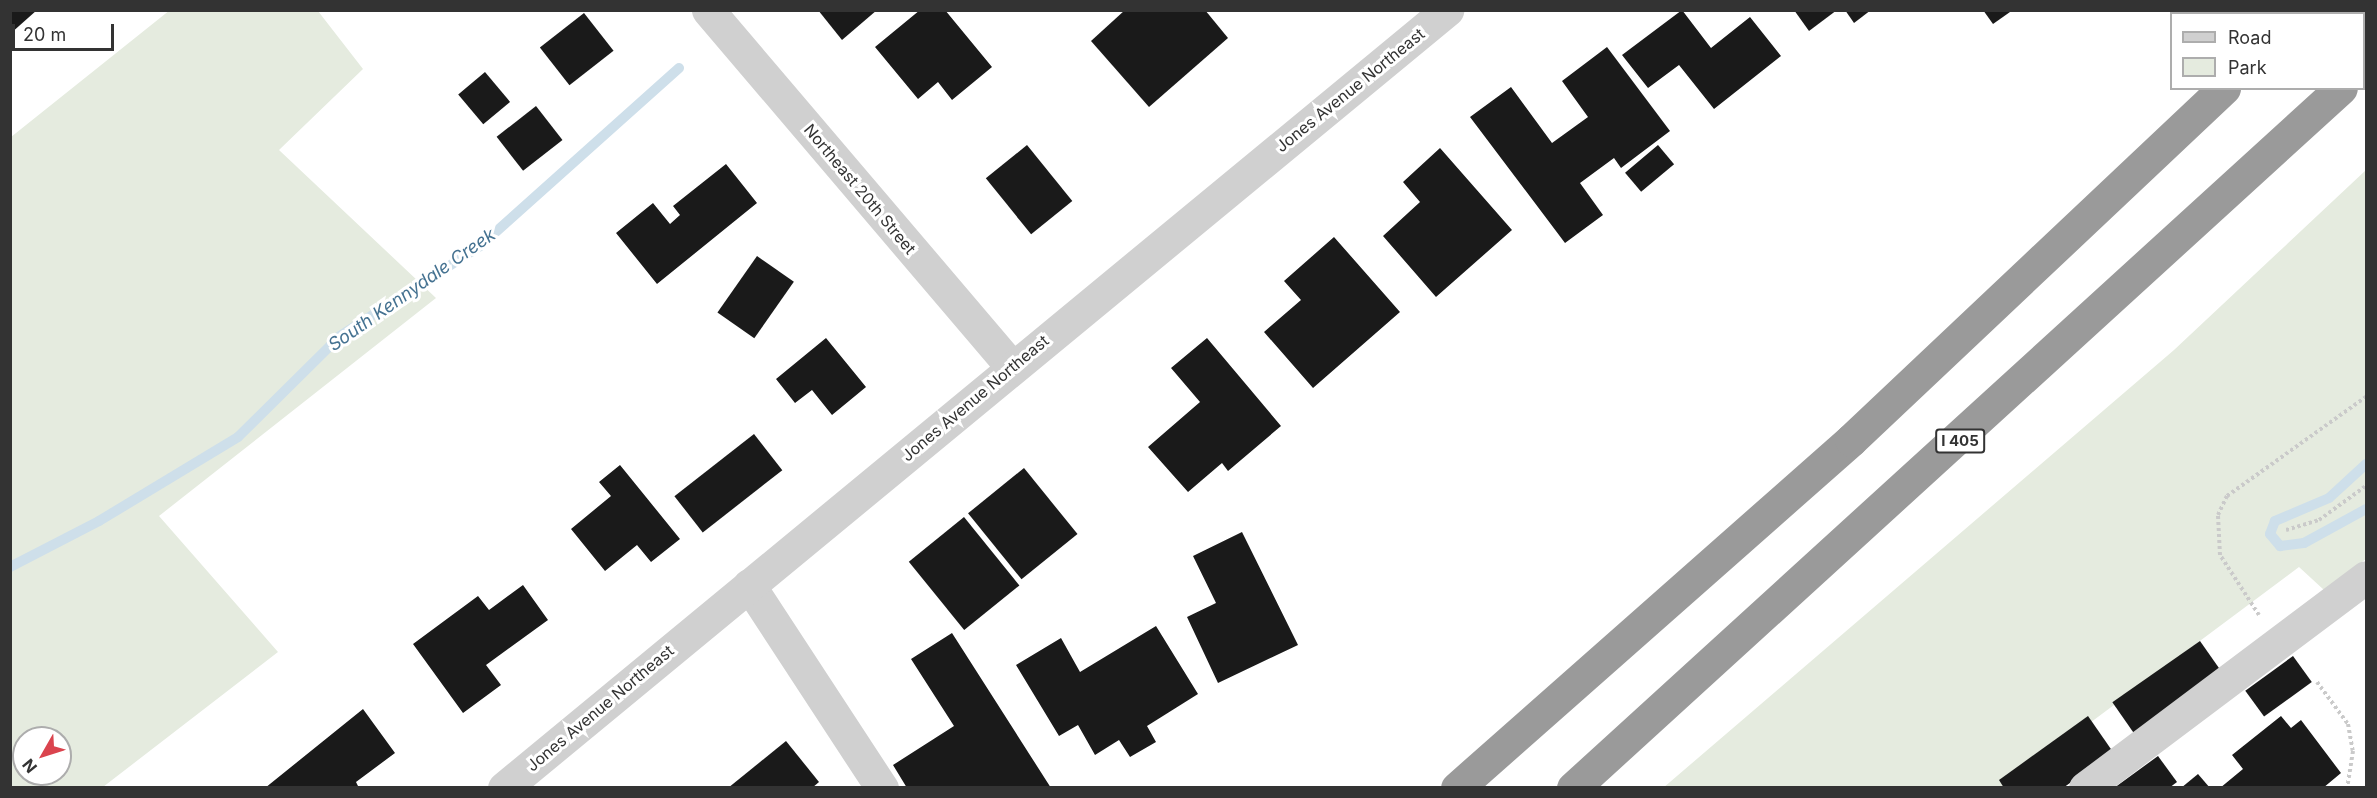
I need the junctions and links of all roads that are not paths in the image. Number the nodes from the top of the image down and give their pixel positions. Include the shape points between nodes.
1 (708, 10) edge
2 (1447, 10) edge
3 (2215, 90) edge
4 (2222, 90) edge
5 (2339, 90) edge
6 (2172, 138) junction
7 (1012, 367) junction
8 (2367, 577) edge
9 (749, 585) junction
10 (504, 788) edge
11 (882, 788) edge
12 (1457, 788) edge
13 (1573, 788) edge
14 (2085, 788) edge

1 - 7 street, Northeast 20th Street
2 - 7 street, Jones Avenue Northeast
3 - 6 highway
4 - 6 highway
5 - 13 highway, I 405
6 - 12 highway via 1851,440
7 - 9 street, Jones Avenue Northeast
8 - 14 street
9 - 10 street, Jones Avenue Northeast
9 - 11 street

